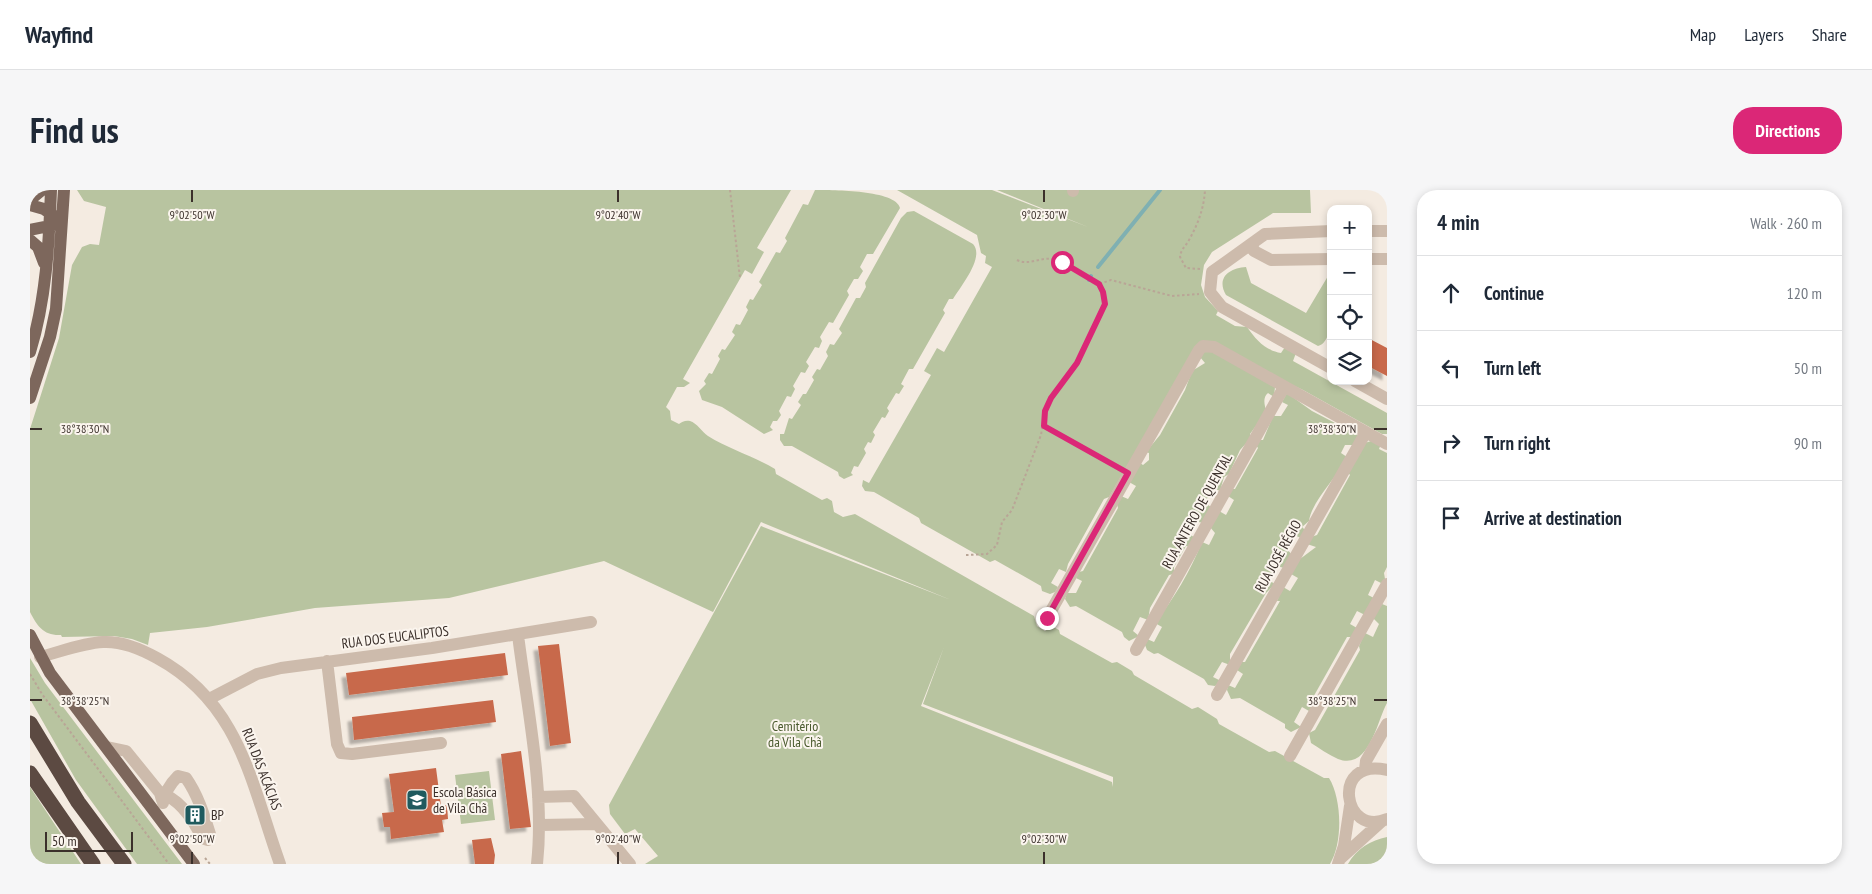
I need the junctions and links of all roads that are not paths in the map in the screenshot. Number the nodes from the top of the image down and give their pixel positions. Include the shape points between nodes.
1 (42, 190) edge
2 (51, 190) edge
3 (64, 190) edge
4 (30, 200) edge
5 (30, 205) edge
6 (50, 213) junction
7 (62, 222) junction
8 (49, 227) junction
9 (30, 230) edge
10 (1372, 231) edge
11 (1387, 231) edge
12 (1327, 232) edge
13 (30, 240) edge
14 (1252, 245) junction
15 (1327, 259) edge
16 (1372, 259) edge
17 (1387, 259) edge
18 (45, 279) junction
19 (30, 352) edge
20 (1327, 366) edge
21 (1362, 385) edge
22 (1284, 387) junction
23 (30, 398) edge
24 (1387, 399) edge
25 (1366, 432) junction
26 (1387, 444) edge
27 (1387, 584) edge
28 (1047, 618) dead end
29 (591, 622) dead end
30 (518, 634) junction
31 (30, 635) edge
32 (1136, 650) dead end
33 (40, 657) junction
34 (327, 661) junction
35 (1217, 695) dead end
36 (209, 699) junction
37 (30, 723) edge
38 (1387, 724) edge
39 (441, 743) dead end
40 (107, 747) junction
41 (1290, 756) dead end
42 (1365, 770) junction
43 (1387, 770) edge
44 (30, 773) edge
45 (163, 797) junction
46 (538, 797) junction
47 (1350, 806) junction
48 (160, 820) junction
49 (1385, 820) edge
50 (596, 824) junction
51 (540, 825) junction
52 (1339, 861) edge
53 (93, 864) edge
54 (124, 864) edge
55 (194, 864) edge
56 (280, 864) edge
57 (537, 864) edge
58 (630, 864) edge

1 - 4 main road
2 - 6 main road
3 - 7 main road
5 - 6 main road
6 - 7 main road
6 - 8 main road
7 - 8 main road
7 - 23 main road via 56,309
8 - 9 main road
8 - 18 main road
10 - 11 street
12 - 14 street via 1270,232
13 - 18 main road via 42,254
14 - 15 street via 1254,251 1270,260
14 - 20 street via 1247,245 1212,272 1210,292 1222,307
16 - 17 street
18 - 19 main road via 40,318
21 - 24 street
22 - 25 street
22 - 28 street via 1214,346 1203,346
22 - 32 street, RUA ANTERO DE QUENTAL
25 - 26 street
25 - 35 street, RUA JOSÉ RÉGIO
27 - 41 street
29 - 30 street, RUA DOS EUCALIPTOS
30 - 34 street, RUA DOS EUCALIPTOS
30 - 46 street
31 - 33 main road
33 - 36 street, RUA DAS ACÁCIAS via 91,644 117,643 147,652 167,663
33 - 40 main road
34 - 36 street, RUA DOS EUCALIPTOS via 268,670
34 - 39 street via 337,744 341,753
36 - 56 street, RUA DAS ACÁCIAS via 237,741
37 - 54 highway via 78,802
38 - 42 street via 1366,761
40 - 45 street via 126,751
40 - 48 main road
42 - 43 street
42 - 47 street via 1352,780
44 - 53 highway
45 - 45 street via 178,776 186,778 205,817 210,834 208,840 202,838 173,798
45 - 48 street
46 - 50 street via 574,796
46 - 51 street
47 - 49 street via 1364,820
47 - 52 street
48 - 55 main road
49 - 52 street
50 - 51 street
50 - 58 street
51 - 57 street

